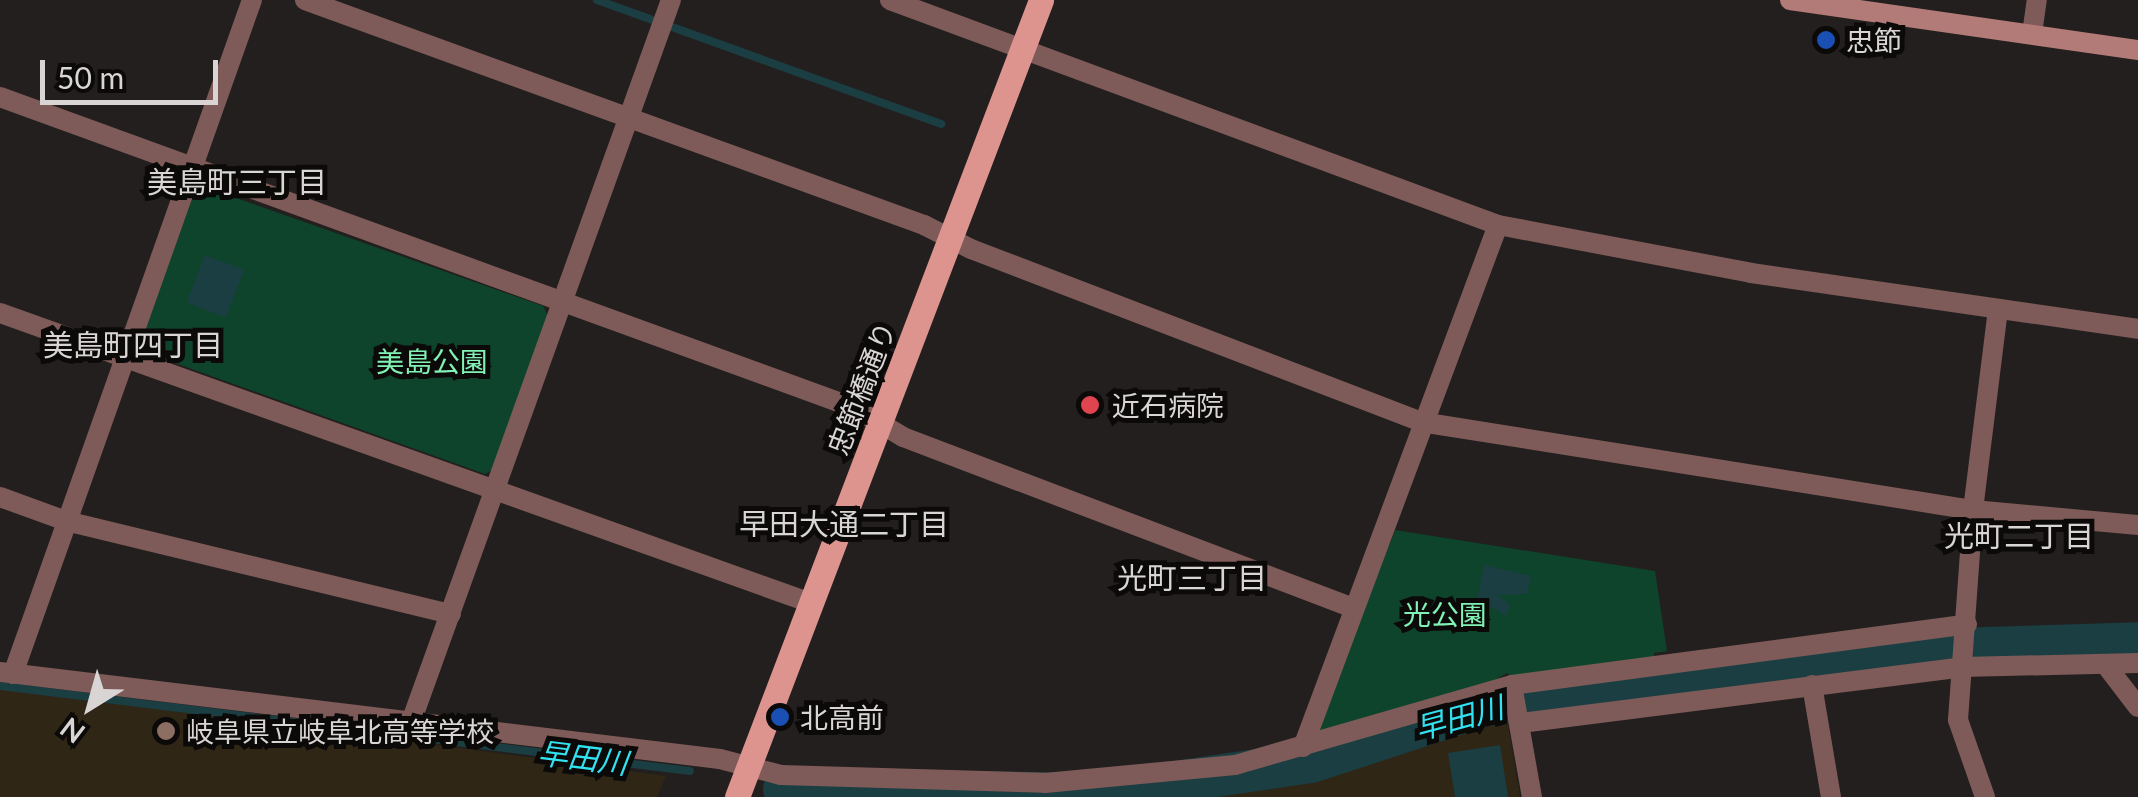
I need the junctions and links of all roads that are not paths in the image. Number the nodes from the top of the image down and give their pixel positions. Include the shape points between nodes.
1 (252, 0) edge
2 (305, 0) edge
3 (890, 0) edge
4 (1041, 0) edge
5 (1790, 0) edge
6 (2037, 0) edge
7 (666, 16) edge
8 (2032, 34) junction
9 (1022, 48) junction
10 (2138, 50) edge
11 (0, 97) edge
12 (630, 118) junction
13 (188, 168) junction
14 (1498, 224) junction
15 (950, 238) junction
16 (564, 302) junction
17 (1998, 310) junction
18 (0, 312) edge
19 (2138, 329) edge
20 (124, 358) junction
21 (880, 421) junction
22 (1421, 422) junction
23 (496, 490) junction
24 (0, 497) edge
25 (1973, 510) junction
26 (66, 521) junction
27 (2138, 525) edge
28 (811, 603) junction
29 (1352, 608) junction
30 (451, 614) junction
31 (1966, 629) junction
32 (1963, 664) junction
33 (2105, 664) junction
34 (2138, 664) edge
35 (6, 673) edge
36 (1812, 685) junction
37 (1513, 689) junction
38 (2138, 707) edge
39 (1520, 721) junction
40 (410, 722) junction
41 (1302, 747) junction
42 (747, 770) junction
43 (736, 797) edge
44 (1532, 797) edge
45 (1831, 797) edge
46 (1985, 797) edge

1 - 13 street
2 - 12 street
3 - 9 street
4 - 9 main road, 忠節橋通り
5 - 8 street
6 - 8 street
7 - 12 street
8 - 10 street
9 - 14 street
9 - 15 main road, 忠節橋通り
11 - 13 street
12 - 15 street
12 - 16 street
13 - 16 street
13 - 20 street
14 - 17 street via 1653,256
14 - 22 street
15 - 21 main road, 忠節橋通り
15 - 22 street
16 - 21 street
16 - 23 street
17 - 19 street
17 - 25 street
18 - 20 street
20 - 23 street
20 - 26 street
21 - 28 main road, 忠節橋通り
21 - 29 street via 902,437
22 - 25 street
22 - 29 street
23 - 28 street
23 - 30 street
24 - 26 street
25 - 27 street
25 - 31 street
26 - 30 street
26 - 35 street
28 - 42 main road, 忠節橋通り
29 - 41 street
30 - 40 street
31 - 32 street
31 - 37 street
32 - 33 street
32 - 36 street
32 - 46 street via 1958,720
33 - 34 street
33 - 38 street
35 - 40 street
36 - 39 street
36 - 45 street
37 - 39 street
37 - 41 street
39 - 44 street
40 - 42 street via 720,759
41 - 42 street via 1236,765 1046,783
42 - 43 main road, 忠節橋通り

